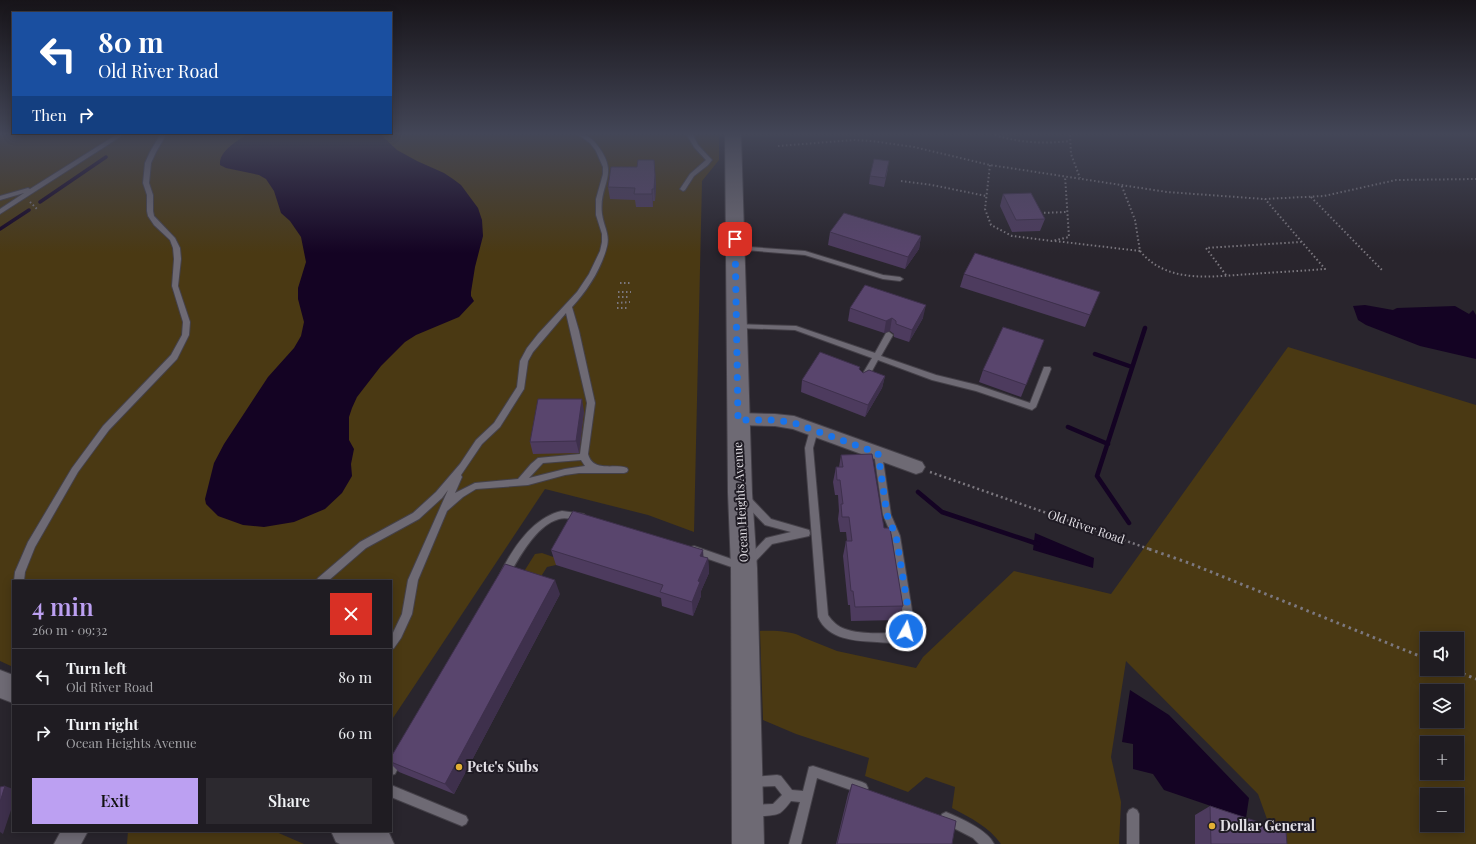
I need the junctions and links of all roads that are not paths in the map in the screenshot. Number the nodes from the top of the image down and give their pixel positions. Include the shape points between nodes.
1 (57, 174) edge
2 (147, 174) edge
3 (605, 174) edge
4 (692, 174) edge
5 (734, 174) edge
6 (34, 189) junction
7 (683, 189) dead end
8 (0, 198) edge
9 (0, 212) edge
10 (735, 248) junction
11 (900, 278) dead end
12 (568, 307) junction
13 (736, 326) junction
14 (889, 335) dead end
15 (876, 357) junction
16 (1046, 369) dead end
17 (862, 381) edge
18 (738, 420) junction
19 (814, 430) junction
20 (878, 453) junction
21 (584, 457) junction
22 (463, 466) junction
23 (916, 467) road end
24 (600, 469) junction
25 (624, 470) dead end
26 (520, 483) junction
27 (740, 492) junction
28 (444, 509) junction
29 (591, 520) edge
30 (806, 533) junction
31 (817, 533) junction
32 (685, 547) edge
33 (744, 568) junction
34 (19, 580) edge
35 (322, 580) edge
36 (502, 581) edge
37 (392, 644) edge
38 (0, 684) edge
39 (12, 689) edge
40 (403, 750) edge
41 (392, 768) edge
42 (392, 791) edge
43 (872, 792) edge
44 (788, 795) junction
45 (746, 797) junction
46 (807, 797) junction
47 (1133, 814) dead end
48 (939, 815) edge
49 (462, 820) dead end
50 (75, 832) edge
51 (66, 844) edge
52 (748, 844) edge
53 (795, 844) edge
54 (988, 844) edge
55 (1133, 844) edge

1 - 6 lane
2 - 34 lane via 152,217 172,239 178,254 176,292 186,320 186,334 174,357 106,428 75,470 31,545
3 - 12 lane via 599,199 599,216 605,234 603,251 580,294
4 - 7 lane
5 - 10 main road, Ocean Heights Avenue
6 - 8 lane
6 - 9 lane
10 - 11 lane via 805,253 882,277
10 - 13 main road, Ocean Heights Avenue
12 - 21 lane via 590,403
12 - 22 lane via 530,350 524,362 521,387 497,425 479,442
13 - 15 lane via 796,328
13 - 18 main road, Ocean Heights Avenue
14 - 15 lane
15 - 16 lane via 1032,407
15 - 17 lane
18 - 19 street via 775,420
18 - 27 main road, Ocean Heights Avenue
19 - 20 street
19 - 31 lane via 809,448
20 - 23 street
20 - 31 lane via 887,515 896,536 909,623 906,631 898,636 858,638 828,624 823,617
21 - 24 lane via 589,464
21 - 26 lane via 542,460
22 - 28 lane
22 - 35 lane via 429,506 409,521 363,545
24 - 25 lane
24 - 26 lane via 574,470
26 - 28 lane via 470,488
27 - 30 lane via 768,522
27 - 33 main road, Ocean Heights Avenue
28 - 37 lane via 413,580 407,614
29 - 36 lane via 560,515 543,523 517,554
30 - 31 lane
30 - 33 lane via 769,541
32 - 33 lane
33 - 45 main road, Ocean Heights Avenue
38 - 39 main road
40 - 41 lane
42 - 49 lane
43 - 46 lane via 813,771
44 - 45 lane via 776,809
44 - 45 lane via 777,780
44 - 46 lane
45 - 52 main road, Ocean Heights Avenue
46 - 53 lane
47 - 55 lane
48 - 54 lane via 977,834
50 - 51 street

